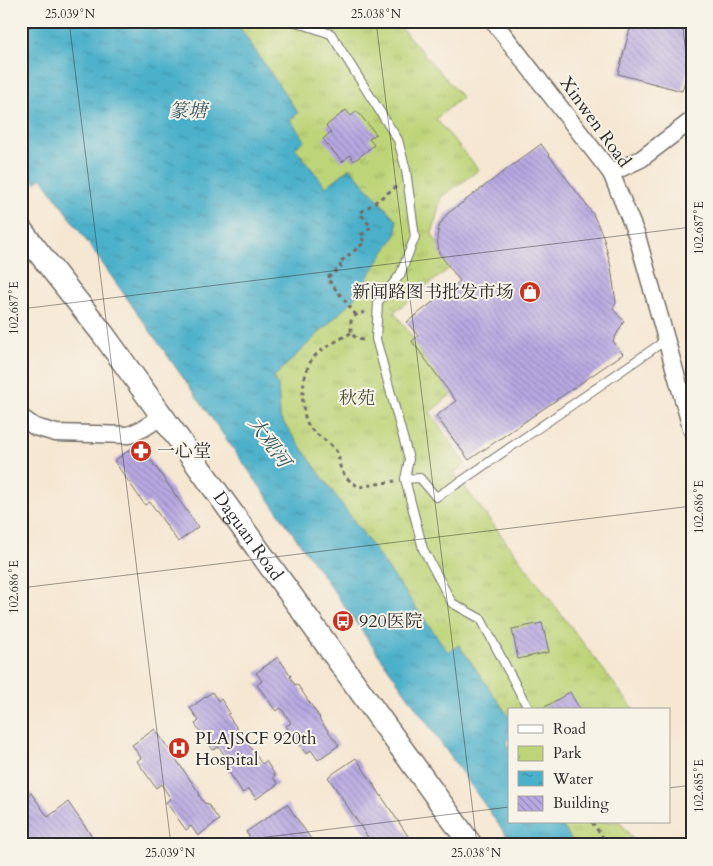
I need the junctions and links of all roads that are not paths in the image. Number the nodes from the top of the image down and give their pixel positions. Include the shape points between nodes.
1 (293, 21) edge
2 (493, 21) edge
3 (692, 120) edge
4 (611, 173) junction
5 (21, 230) edge
6 (666, 340) junction
7 (163, 416) junction
8 (21, 417) edge
9 (692, 431) edge
10 (405, 479) junction
11 (528, 708) edge
12 (471, 845) edge

1 - 10 lane via 331,34 398,140 415,236 400,275 378,302 376,340 409,459
2 - 4 street, Xinwen Road
3 - 4 street via 641,158
4 - 6 street, Xinwen Road via 638,236
5 - 7 main road, Daguan Road via 104,334
6 - 9 street, Xinwen Road
6 - 10 lane via 436,497 420,478
7 - 8 street via 129,435 56,433 35,427
7 - 12 main road, Daguan Road
10 - 11 lane via 423,549 452,603 480,619

